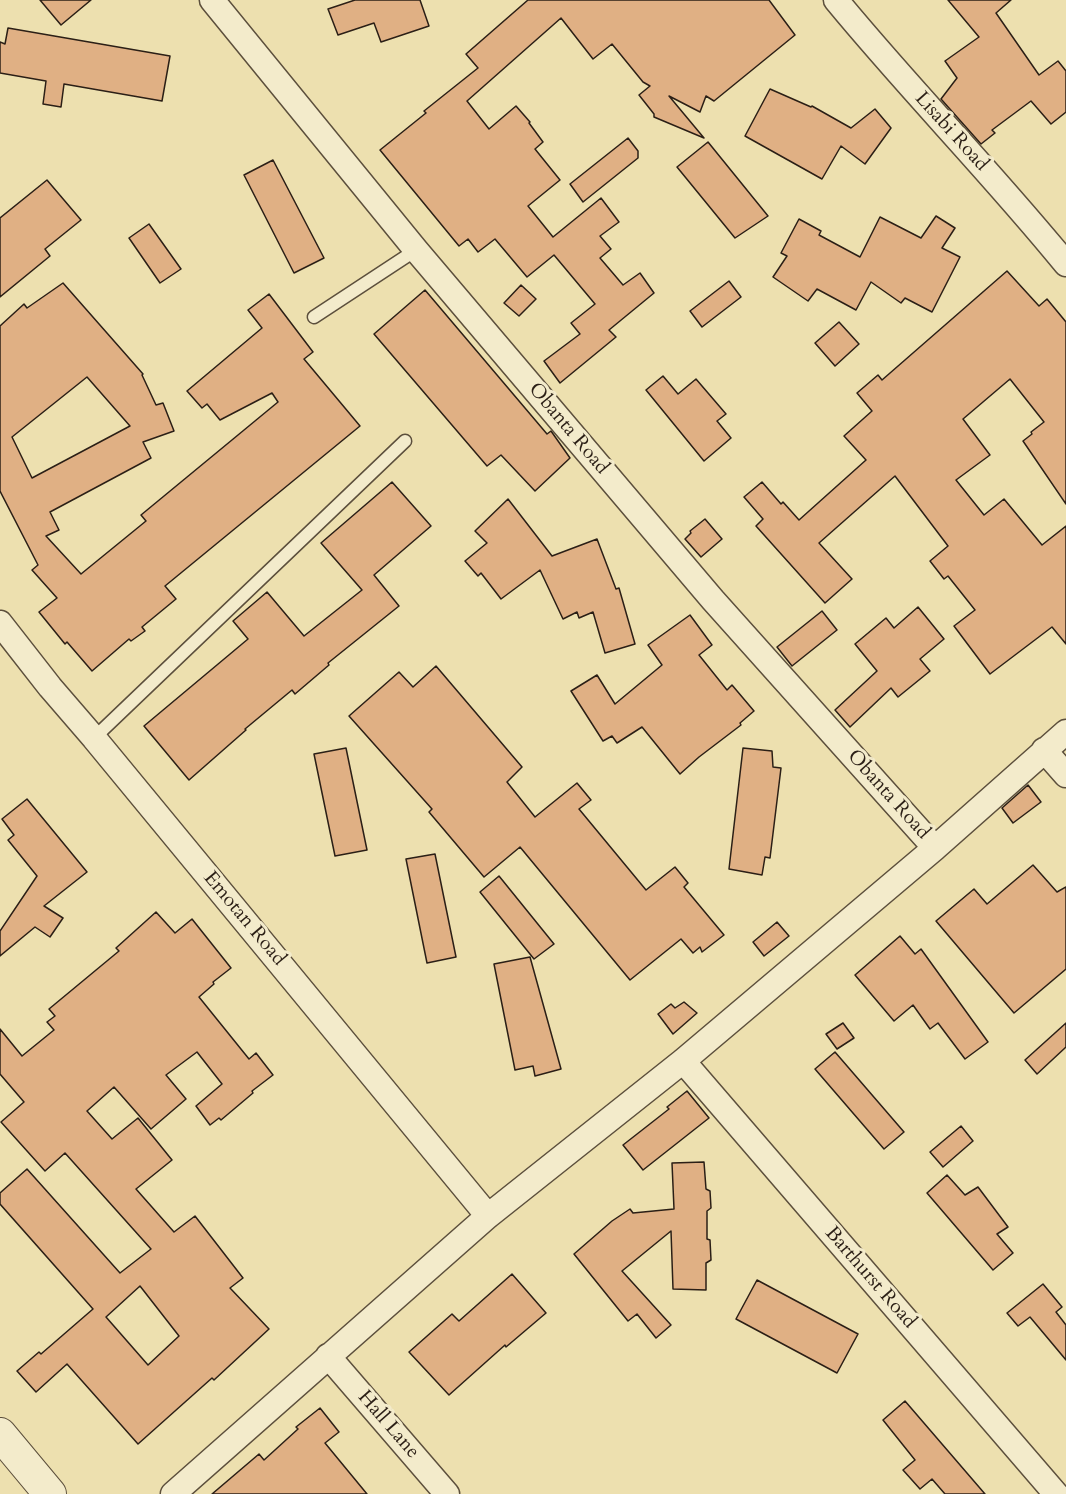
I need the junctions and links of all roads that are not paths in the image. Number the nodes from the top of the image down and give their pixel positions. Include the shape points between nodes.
1 (212, 0) edge
2 (836, 0) edge
3 (416, 250) junction
4 (1066, 264) edge
5 (314, 318) dead end
6 (405, 441) dead end
7 (0, 623) edge
8 (1066, 732) edge
9 (94, 738) junction
10 (1044, 750) junction
11 (1066, 775) edge
12 (935, 848) junction
13 (683, 1061) junction
14 (488, 1216) junction
15 (328, 1356) junction
16 (0, 1434) edge
17 (50, 1494) edge
18 (173, 1494) edge
19 (447, 1494) edge
20 (1056, 1494) edge

1 - 3 street, Obanta Road
2 - 4 street, Lisabi Road
3 - 5 lane
3 - 12 street, Obanta Road via 713,600
6 - 9 lane
7 - 9 street, Emotan Road
8 - 10 street
9 - 14 street, Emotan Road
10 - 11 street
10 - 12 street
12 - 13 street
13 - 14 street
13 - 20 street, Barthurst Road
14 - 15 street
15 - 18 street
15 - 19 street, Hall Lane
16 - 17 street

